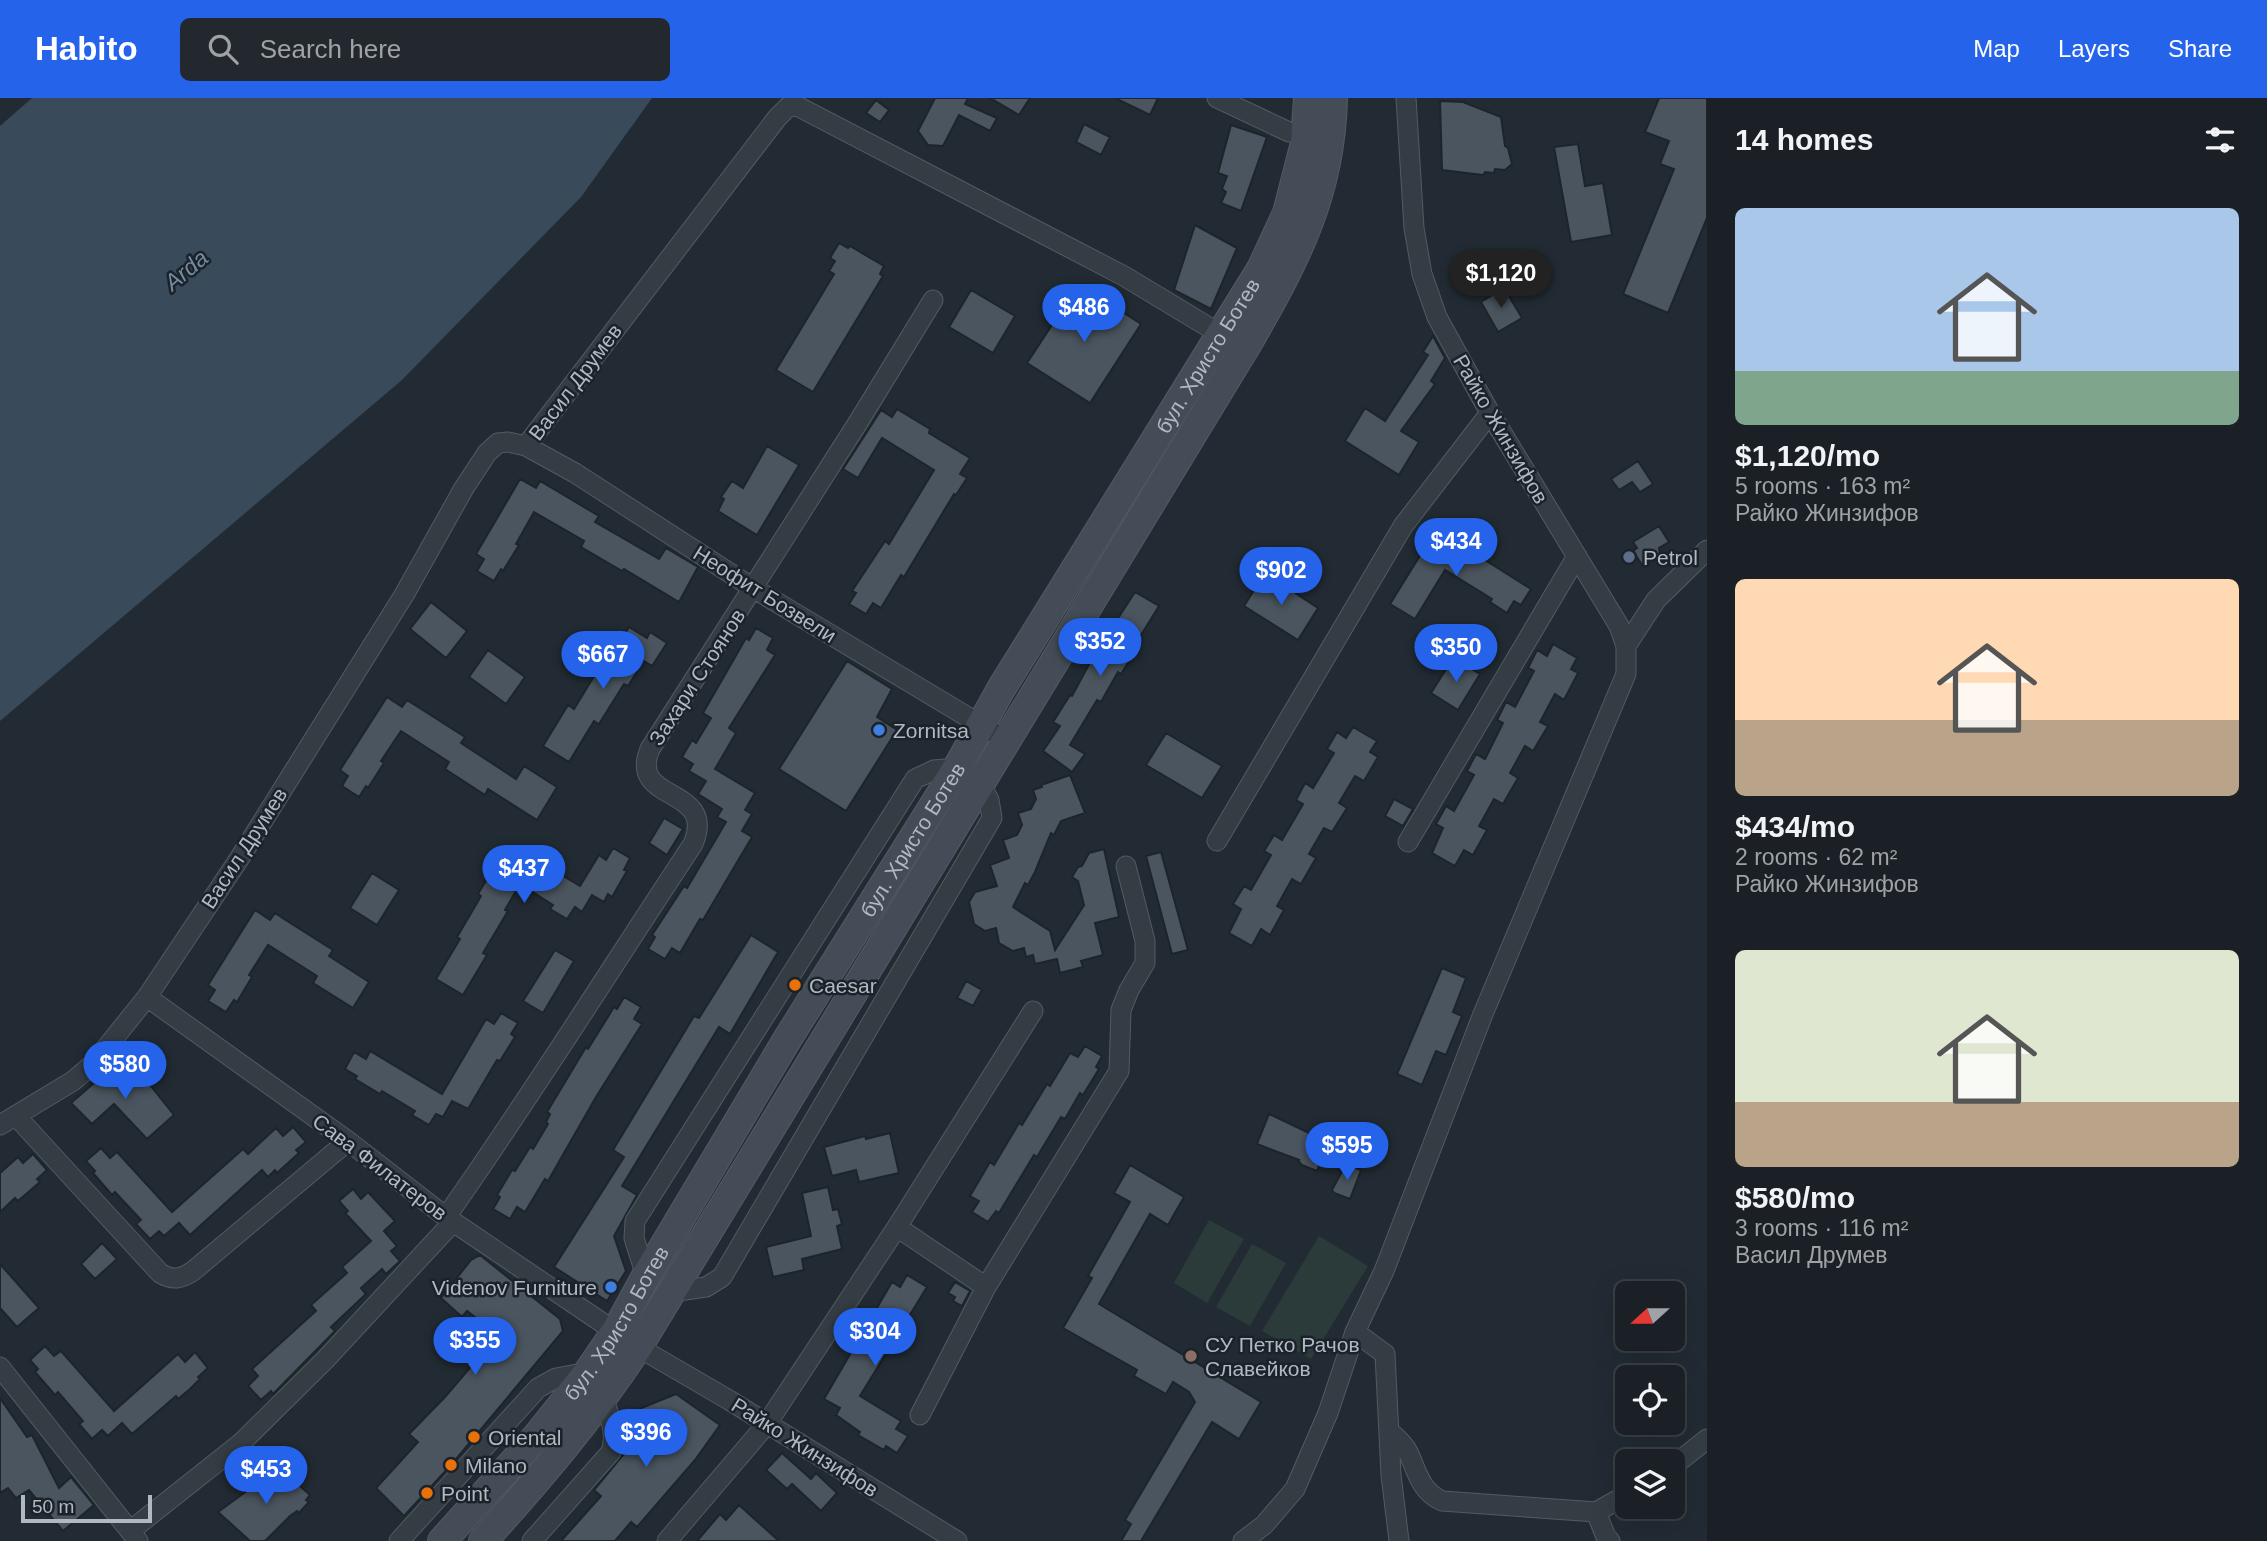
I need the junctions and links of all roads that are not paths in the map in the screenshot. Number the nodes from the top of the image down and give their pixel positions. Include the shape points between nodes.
1 (1217, 98) edge
2 (1308, 98) edge
3 (1333, 98) edge
4 (1406, 98) edge
5 (1289, 132) dead end
6 (933, 300) dead end
7 (1220, 334) junction
8 (1490, 412) junction
9 (526, 446) junction
10 (1707, 550) edge
11 (1577, 556) junction
12 (753, 588) junction
13 (1627, 654) junction
14 (981, 724) junction
15 (1006, 740) junction
16 (968, 776) junction
17 (1217, 841) dead end
18 (1408, 842) dead end
19 (1126, 866) dead end
20 (148, 997) junction
21 (1032, 1011) dead end
22 (8, 1121) edge
23 (348, 1141) junction
24 (450, 1219) junction
25 (897, 1227) junction
26 (646, 1276) junction
27 (986, 1287) junction
28 (1354, 1332) junction
29 (627, 1339) junction
30 (0, 1367) edge
31 (588, 1372) junction
32 (603, 1398) junction
33 (920, 1415) dead end
34 (766, 1425) junction
35 (1389, 1431) junction
36 (1707, 1439) edge
37 (1685, 1456) edge
38 (1615, 1501) edge
39 (1596, 1512) junction
40 (134, 1536) edge
41 (951, 1539) edge
42 (399, 1541) edge
43 (442, 1541) edge
44 (483, 1541) edge
45 (533, 1541) edge
46 (667, 1541) edge
47 (1243, 1541) edge
48 (1399, 1541) edge
49 (1611, 1541) edge

1 - 5 street
2 - 7 main road, бул. Христо Ботев via 1305,143 1287,213 1261,269
3 - 15 main road, бул. Христо Ботев via 1319,198 1288,274
4 - 8 street, Райко Жинзифов via 1414,228 1422,274 1437,317
6 - 12 street, Захари Стоянов
7 - 9 street, Васил Друмев via 1124,276 797,106 788,107
7 - 14 main road, бул. Христо Ботев
8 - 11 street, Райко Жинзифов
8 - 17 street via 1403,526
9 - 12 street, Неофит Бозвели
9 - 20 street, Васил Друмев via 498,443 487,453 404,595
10 - 13 street via 1656,600
11 - 13 street, Райко Жинзифов via 1619,626
11 - 18 street
12 - 14 street, Неофит Бозвели
12 - 24 street, Захари Стоянов via 645,761 646,773 653,781 693,810 699,831 693,844
13 - 28 street via 1626,674 1483,1014 1384,1271
14 - 15 street, Неофит Бозвели
14 - 16 main road, бул. Христо Ботев
15 - 16 main road, бул. Христо Ботев
16 - 26 main road, бул. Христо Ботев via 788,1038
16 - 26 street via 934,770 915,779 635,1221 634,1238
16 - 29 main road, бул. Христо Ботев via 671,1292
19 - 27 street via 1145,941 1145,963 1121,1010 1119,1071
20 - 22 street, Васил Друмев via 94,1063
20 - 23 street, Сава Филатеров
21 - 25 street
22 - 23 street via 160,1273 177,1279 193,1271
23 - 24 street, Сава Филатеров
24 - 29 street, Сава Филатеров
24 - 40 street via 325,1360 242,1443
25 - 27 street
25 - 34 street
26 - 29 main road, бул. Христо Ботев
27 - 33 street
28 - 35 street via 1385,1354
28 - 47 street via 1328,1413 1295,1489 1264,1525
29 - 31 main road, бул. Христо Ботев
29 - 32 main road, бул. Христо Ботев
29 - 34 street, Райко Жинзифов
30 - 40 street
31 - 42 street via 556,1378 538,1388
31 - 43 main road, бул. Христо Ботев
32 - 44 main road, бул. Христо Ботев
32 - 45 street via 613,1427 611,1452
34 - 41 street, Райко Жинзифов
34 - 46 street
35 - 39 street via 1406,1449 1424,1489 1442,1501
35 - 48 street
36 - 37 street
38 - 39 street
39 - 49 street

